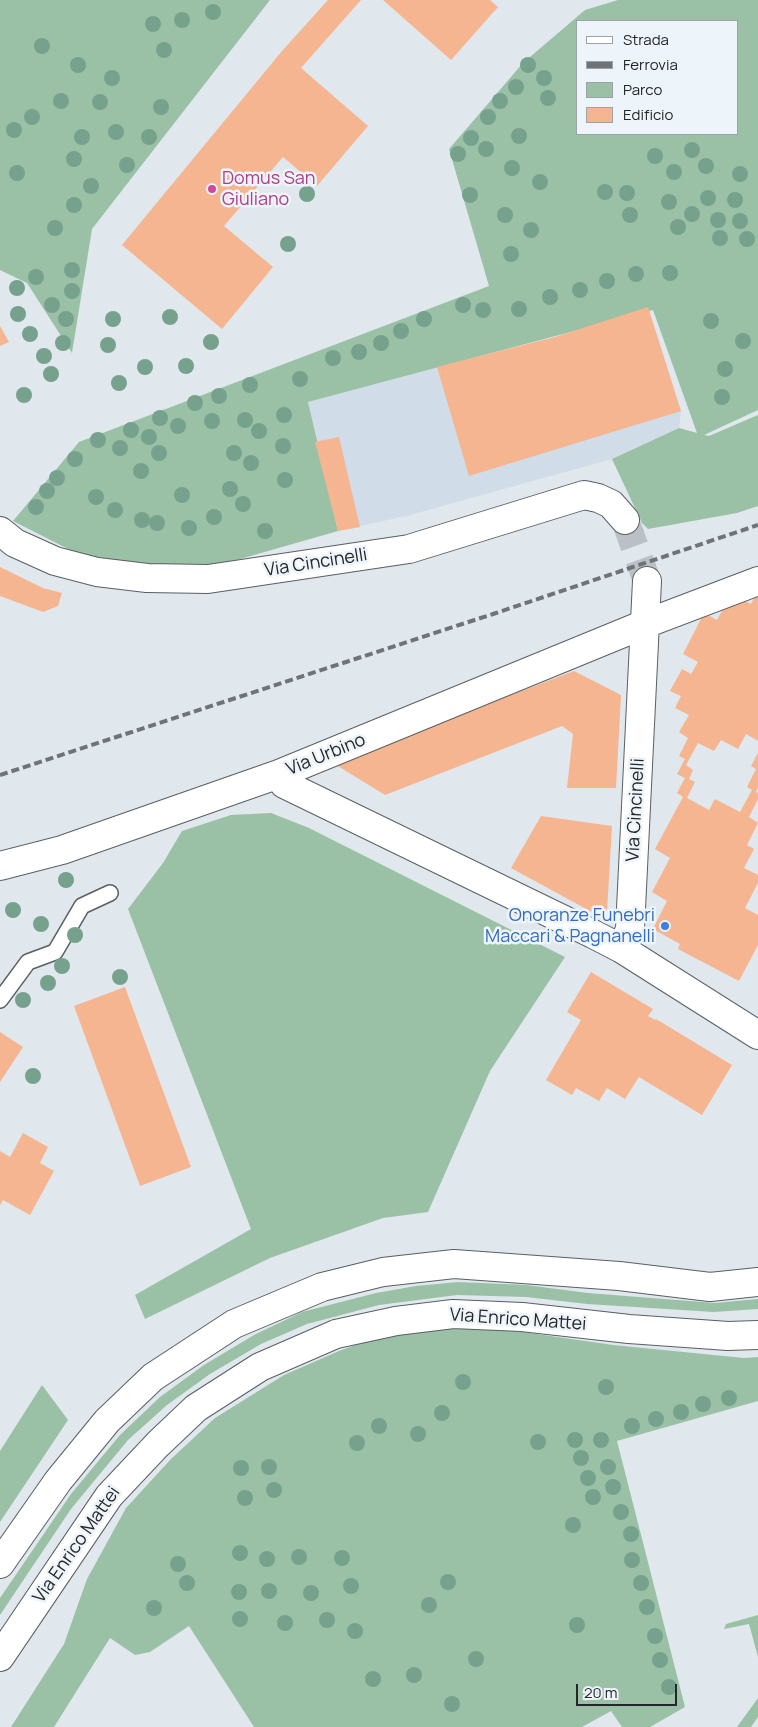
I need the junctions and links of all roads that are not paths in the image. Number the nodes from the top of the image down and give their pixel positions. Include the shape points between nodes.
1 (625, 520) tunnel mouth
2 (0, 531) edge
3 (647, 581) tunnel mouth
4 (758, 581) edge
5 (645, 624) junction
6 (279, 774) junction
7 (0, 866) edge
8 (110, 893) dead end
9 (622, 949) junction
10 (0, 1000) edge
11 (758, 1035) edge
12 (758, 1282) edge
13 (758, 1335) edge
14 (0, 1564) edge
15 (0, 1657) edge

1 - 2 street, Via Cincinelli via 611,504 584,495 409,549 208,579 147,578 97,572 55,561
3 - 5 street, Via Cincinelli
4 - 5 street, Via Urbino
5 - 6 street, Via Urbino
5 - 9 street, Via Cincinelli via 630,929
6 - 7 street, Via Urbino via 62,850
6 - 9 street via 284,784
8 - 10 lane via 82,906 55,952 28,962
9 - 11 street
12 - 14 street via 710,1286 454,1264 383,1272 322,1287 234,1324 153,1377 107,1422 58,1480
13 - 15 street, Via Enrico Mattei via 718,1336 522,1317 453,1314 396,1321 336,1334 260,1367 196,1408 158,1444 109,1496

